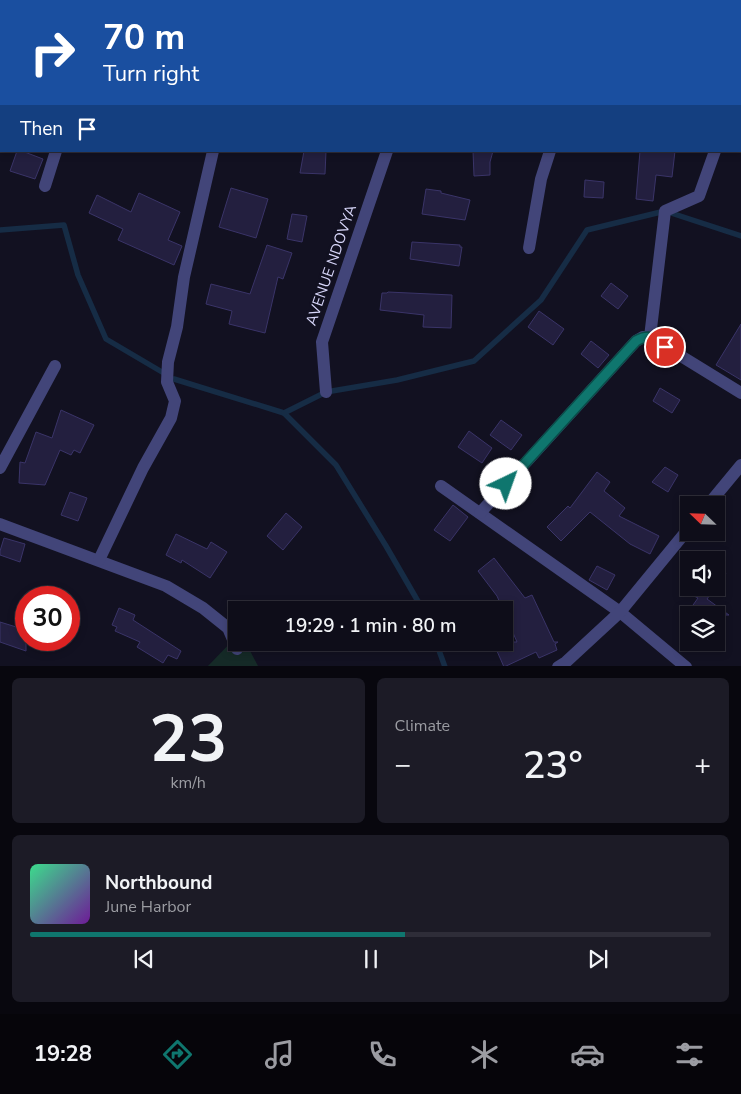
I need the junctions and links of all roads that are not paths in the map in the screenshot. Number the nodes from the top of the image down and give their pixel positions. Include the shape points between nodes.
1 (56, 152) edge
2 (213, 152) edge
3 (387, 152) edge
4 (550, 152) edge
5 (715, 152) edge
6 (45, 186) dead end
7 (529, 248) dead end
8 (650, 337) junction
9 (55, 366) dead end
10 (326, 392) dead end
11 (741, 393) edge
12 (741, 465) edge
13 (0, 468) edge
14 (441, 486) dead end
15 (715, 496) edge
16 (480, 513) junction
17 (0, 524) edge
18 (680, 539) edge
19 (99, 560) junction
20 (620, 612) junction
21 (228, 628) edge
22 (558, 666) edge
23 (686, 666) edge

1 - 6 street
2 - 19 street via 168,362 167,382 175,401 171,418
3 - 10 street, AVENUE NDOVYA via 322,342
4 - 7 street via 541,179
5 - 8 street via 699,196 665,211
8 - 11 street
8 - 16 street via 636,341
9 - 13 street
12 - 15 street
14 - 16 street
16 - 20 street
17 - 19 street
18 - 20 street
19 - 21 street via 166,586 203,608
20 - 22 street
20 - 23 street

